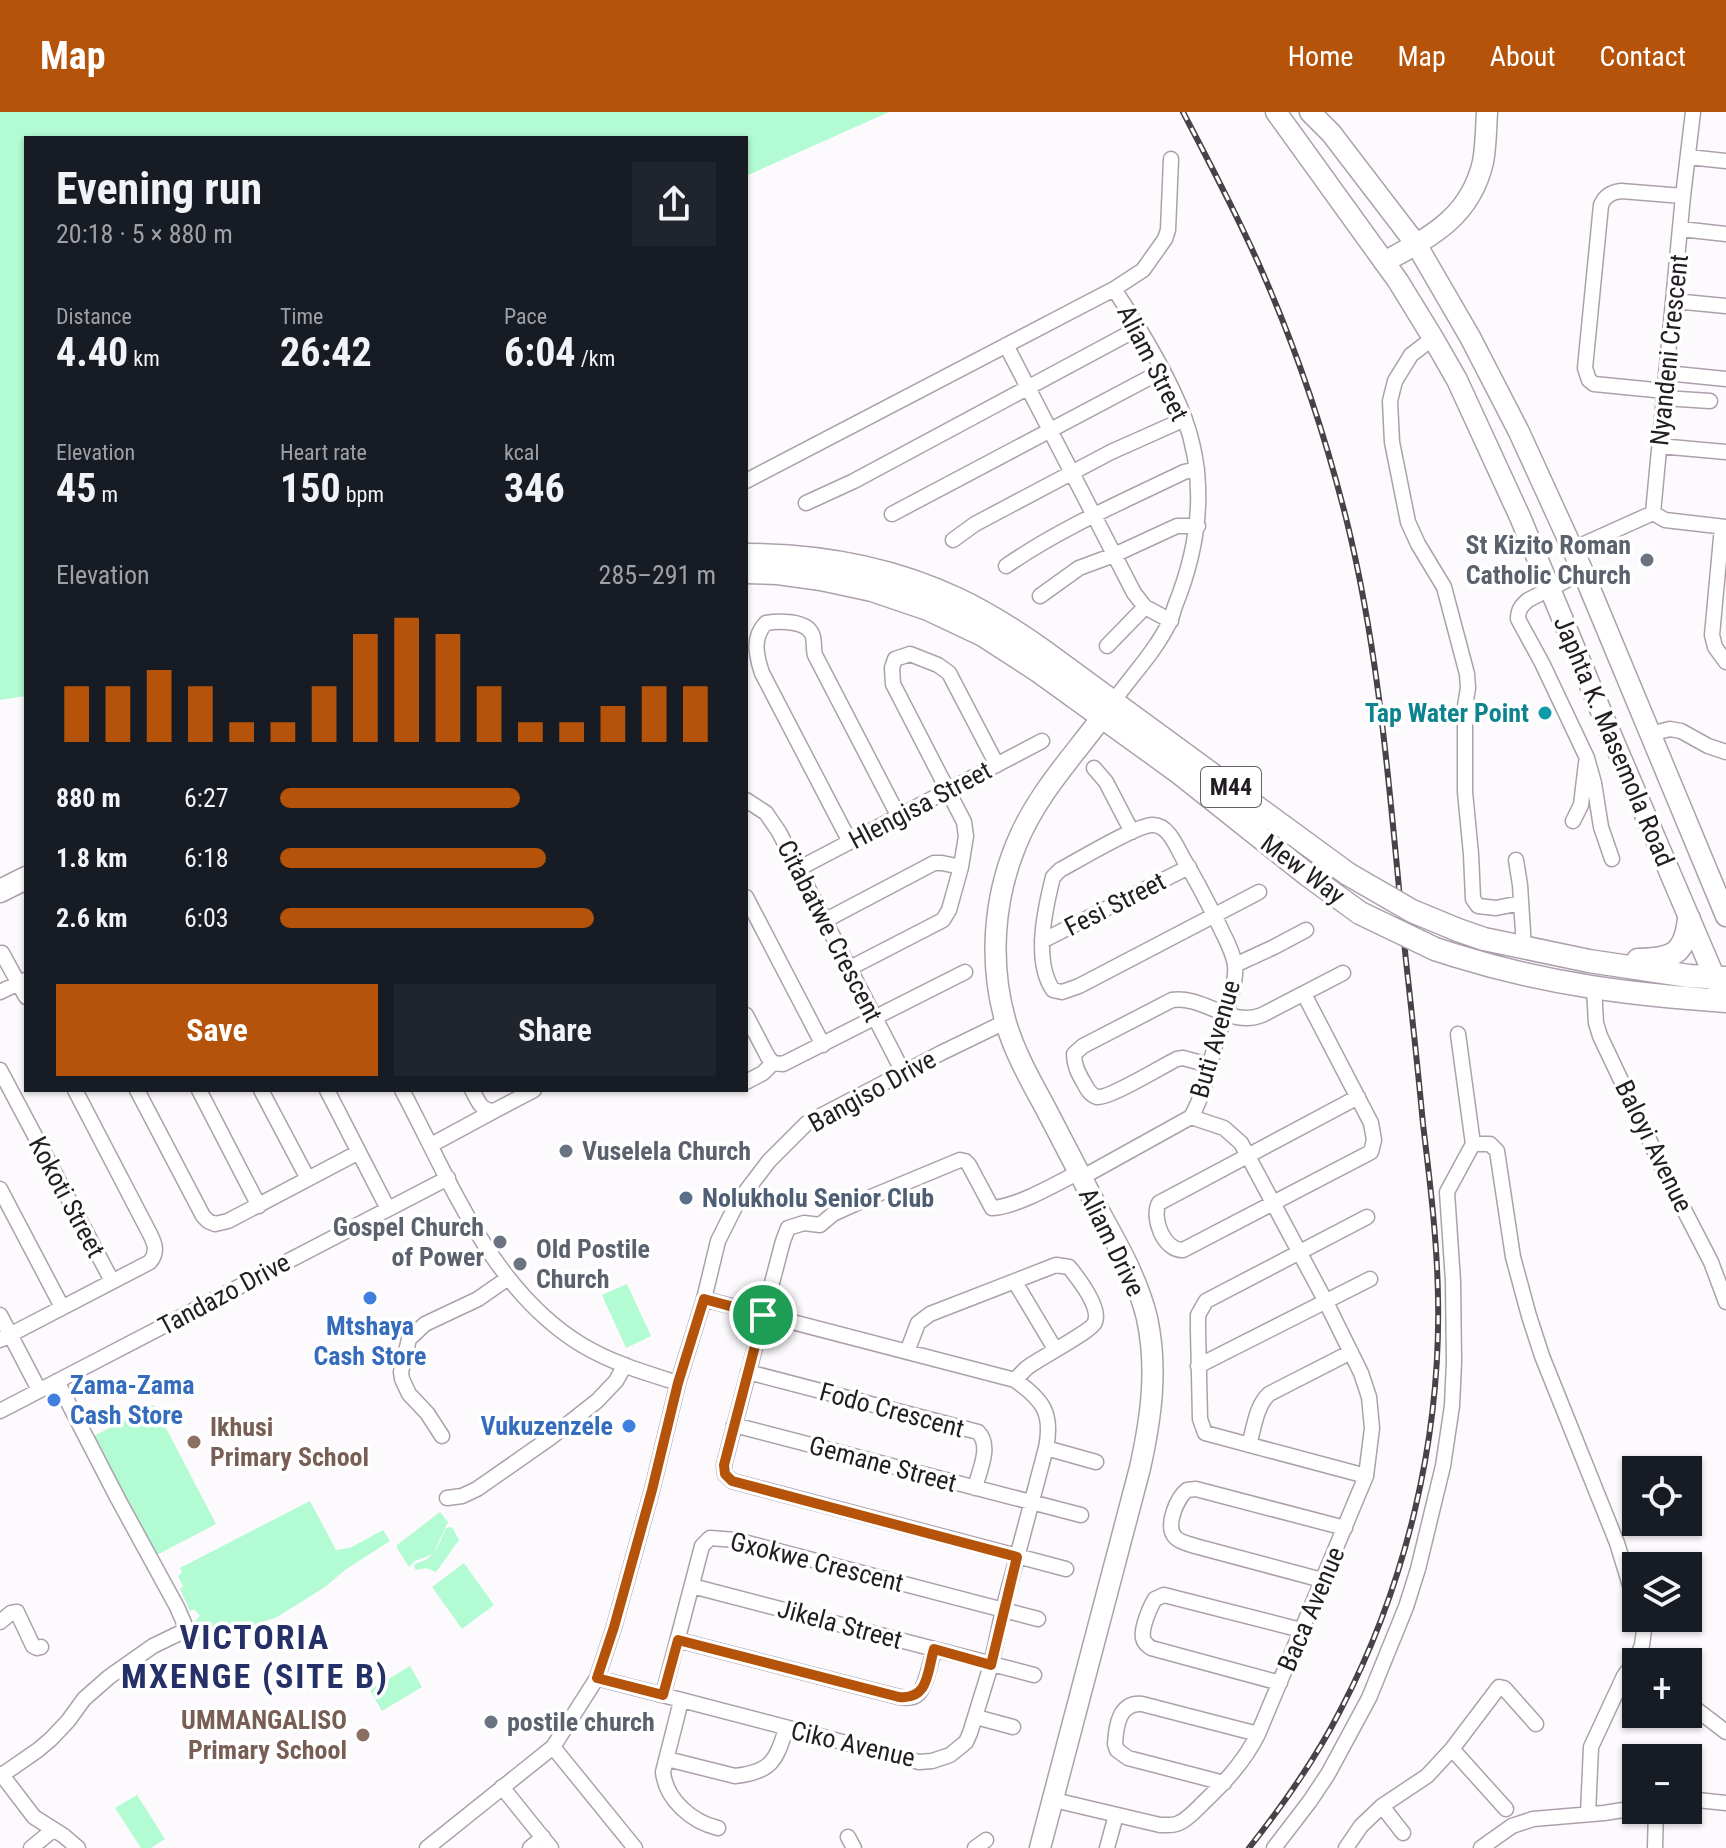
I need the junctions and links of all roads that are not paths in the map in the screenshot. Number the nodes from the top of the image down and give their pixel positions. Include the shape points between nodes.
1 (1276, 112) edge
2 (1310, 112) edge
3 (1487, 112) edge
4 (1693, 112) edge
5 (1688, 157) junction
6 (1171, 159) dead end
7 (1726, 161) edge
8 (1683, 196) junction
9 (1681, 229) junction
10 (1726, 234) edge
11 (1416, 244) junction
12 (1384, 262) junction
13 (1114, 289) junction
14 (1674, 301) junction
15 (1726, 306) edge
16 (1139, 328) junction
17 (1433, 338) junction
18 (1006, 345) junction
19 (1162, 371) junction
20 (1666, 373) junction
21 (1726, 379) edge
22 (1028, 387) junction
23 (1664, 395) junction
24 (1710, 401) dead end
25 (1185, 419) junction
26 (1050, 429) junction
27 (1659, 446) junction
28 (1726, 452) edge
29 (1197, 469) junction
30 (1073, 474) junction
31 (748, 480) edge
32 (1543, 483) junction
33 (1512, 497) junction
34 (806, 503) dead end
35 (1653, 513) junction
36 (892, 514) dead end
37 (1094, 515) junction
38 (1198, 526) junction
39 (1724, 527) edge
40 (953, 540) dead end
41 (1573, 549) junction
42 (748, 555) edge
43 (1114, 555) junction
44 (1006, 566) dead end
45 (748, 572) edge
46 (1583, 572) junction
47 (1550, 590) junction
48 (1040, 596) dead end
49 (1721, 602) edge
50 (1145, 607) junction
51 (1171, 621) junction
52 (1107, 646) dead end
53 (1726, 662) edge
54 (1107, 709) junction
55 (1650, 734) junction
56 (1042, 741) dead end
57 (1726, 752) edge
58 (1587, 758) junction
59 (997, 765) junction
60 (1094, 768) dead end
61 (947, 790) junction
62 (748, 801) edge
63 (899, 817) junction
64 (1573, 821) dead end
65 (1132, 832) junction
66 (850, 842) junction
67 (1612, 859) dead end
68 (1516, 860) dead end
69 (961, 867) junction
70 (1189, 867) junction
71 (798, 869) junction
72 (24, 879) edge
73 (0, 891) edge
74 (1259, 892) dead end
75 (748, 901) edge
76 (1521, 903) junction
77 (1214, 916) junction
78 (1726, 916) edge
79 (1689, 919) junction
80 (824, 921) junction
81 (1306, 930) dead end
82 (1042, 941) junction
83 (1524, 948) junction
84 (2, 953) dead end
85 (1589, 961) junction
86 (1235, 965) junction
87 (850, 968) junction
88 (965, 972) dead end
89 (1343, 973) dead end
90 (1720, 978) edge
91 (22, 981) edge
92 (1594, 988) junction
93 (0, 992) edge
94 (1304, 994) junction
95 (1725, 1002) edge
96 (1225, 1012) junction
97 (875, 1017) junction
98 (748, 1019) edge
99 (1005, 1022) junction
100 (1458, 1034) dead end
101 (823, 1045) junction
102 (773, 1063) junction
103 (1209, 1065) junction
104 (0, 1070) edge
105 (903, 1072) junction
106 (748, 1081) edge
107 (76, 1092) edge
108 (138, 1092) edge
109 (200, 1092) edge
110 (262, 1092) edge
111 (328, 1092) edge
112 (403, 1092) edge
113 (473, 1092) edge
114 (530, 1092) edge
115 (1358, 1097) junction
116 (494, 1111) junction
117 (1191, 1117) junction
118 (1473, 1144) junction
119 (431, 1145) junction
120 (359, 1152) junction
121 (1248, 1155) junction
122 (1080, 1175) junction
123 (448, 1178) junction
124 (308, 1179) junction
125 (0, 1189) edge
126 (1274, 1204) junction
127 (259, 1206) junction
128 (388, 1209) junction
129 (1367, 1217) dead end
130 (1298, 1253) junction
131 (508, 1278) junction
132 (1370, 1279) dead end
133 (112, 1281) junction
134 (1015, 1282) junction
135 (704, 1299) junction
136 (1326, 1302) junction
137 (1726, 1302) edge
138 (62, 1307) junction
139 (0, 1315) edge
140 (763, 1315) junction
141 (5, 1338) edge
142 (1055, 1349) junction
143 (907, 1352) junction
144 (1351, 1352) junction
145 (625, 1365) junction
146 (1198, 1366) junction
147 (748, 1372) junction
148 (1015, 1380) junction
149 (57, 1381) junction
150 (678, 1383) junction
151 (39, 1390) junction
152 (0, 1411) edge
153 (734, 1425) junction
154 (442, 1436) dead end
155 (1249, 1445) junction
156 (1046, 1448) junction
157 (1096, 1462) dead end
158 (1366, 1476) junction
159 (975, 1488) junction
160 (447, 1498) dead end
161 (1032, 1503) junction
162 (1081, 1515) dead end
163 (1345, 1528) junction
164 (1017, 1557) junction
165 (1622, 1559) edge
166 (1066, 1569) dead end
167 (1322, 1580) junction
168 (692, 1586) junction
169 (1003, 1610) junction
170 (1038, 1619) dead end
171 (0, 1622) edge
172 (1301, 1630) junction
173 (678, 1640) junction
174 (41, 1647) dead end
175 (934, 1649) junction
176 (991, 1665) junction
177 (1034, 1675) dead end
178 (597, 1678) junction
179 (1622, 1680) edge
180 (1280, 1683) junction
181 (663, 1695) junction
182 (681, 1701) junction
183 (1702, 1714) edge
184 (976, 1717) junction
185 (1536, 1724) dead end
186 (1013, 1727) dead end
187 (786, 1729) junction
188 (1726, 1732) edge
189 (1258, 1734) junction
190 (553, 1747) junction
191 (1452, 1749) junction
192 (667, 1759) junction
193 (1, 1774) edge
194 (1224, 1783) junction
195 (502, 1787) junction
196 (1054, 1800) junction
197 (1702, 1800) edge
198 (1726, 1803) edge
199 (1382, 1806) junction
200 (1506, 1809) dead end
201 (1622, 1810) edge
202 (1588, 1814) junction
203 (1116, 1815) junction
204 (1656, 1824) edge
205 (718, 1828) dead end
206 (53, 1830) junction
207 (1403, 1833) dead end
208 (547, 1843) edge
209 (31, 1848) edge
210 (78, 1848) edge
211 (427, 1848) edge
212 (530, 1848) edge
213 (635, 1848) edge
214 (1040, 1848) edge
215 (1107, 1848) edge
216 (1274, 1848) edge
217 (1346, 1848) edge
218 (1481, 1848) edge
219 (1655, 1848) edge

1 - 12 main road, Japhta K. Masemola Road
2 - 11 main road, Japhta K. Masemola Road
3 - 11 main road via 1483,160 1470,197 1451,220
4 - 5 street, Nyandeni Crescent
5 - 7 street
5 - 8 street, Nyandeni Crescent
6 - 13 street via 1165,239 1143,270
8 - 9 street, Nyandeni Crescent
8 - 23 street via 1621,191 1603,200 1585,368 1594,384
9 - 10 street
9 - 14 street, Nyandeni Crescent
11 - 12 main road
11 - 32 main road, Japhta K. Masemola Road via 1470,337
12 - 17 main road, Japhta K. Masemola Road
13 - 16 street, Aliam Street
13 - 18 street
14 - 15 street
14 - 20 street, Nyandeni Crescent
16 - 19 street, Aliam Street
16 - 22 street
17 - 33 main road, Japhta K. Masemola Road
17 - 76 street via 1411,355 1395,381 1390,401 1392,442 1408,522 1444,587 1467,674 1465,792 1473,899 1490,908
18 - 22 street
18 - 31 street
19 - 25 street, Aliam Street
19 - 26 street
20 - 21 street
20 - 23 street, Nyandeni Crescent
22 - 26 street
22 - 34 street
23 - 24 street
23 - 27 street, Nyandeni Crescent
25 - 29 street, Aliam Street
25 - 30 street
26 - 30 street
26 - 36 street
27 - 28 street
27 - 35 street, Nyandeni Crescent
29 - 37 street
29 - 38 street, Aliam Street
30 - 37 street
30 - 40 street
32 - 33 main road
32 - 41 main road, Japhta K. Masemola Road
33 - 47 main road, Japhta K. Masemola Road
35 - 39 street via 1665,520
35 - 41 street
37 - 43 street
37 - 44 street
38 - 43 street via 1177,526
38 - 51 street, Aliam Street
39 - 49 street
41 - 46 main road, Japhta K. Masemola Road
42 - 54 main road, Mew Way / M44 via 857,566 958,599 1014,631
43 - 48 street via 1079,568
43 - 50 street
45 - 54 main road, Mew Way / M44 via 845,583 928,609
46 - 47 street
46 - 55 main road, Japhta K. Masemola Road
47 - 58 street via 1521,605 1518,619
47 - 79 main road, Japhta K. Masemola Road
49 - 53 street via 1713,640
50 - 51 street
50 - 52 street
51 - 54 street, Aliam Street
54 - 83 main road, Mew Way / M44, bridge via 1185,753 1348,874 1412,911 1484,939
54 - 92 main road, Mew Way / M44, bridge via 1177,771 1360,913 1457,956
54 - 99 main road, Aliam Drive via 1041,798 1007,870 995,953
55 - 57 street via 1681,731
55 - 78 main road, Japhta K. Masemola Road
56 - 59 street, Hlengisa Street
58 - 64 street via 1581,805
58 - 67 street
59 - 61 street, Hlengisa Street
59 - 61 street via 949,673 905,654 895,659 893,684
60 - 65 street
61 - 63 street, Hlengisa Street
61 - 69 street via 966,829
62 - 71 street, Citabatwe Crescent via 766,813
63 - 66 street, Hlengisa Street
63 - 66 street via 815,655 812,634 798,624 766,623 756,645 762,673
65 - 70 street, Buti Avenue via 1146,825 1163,827
65 - 82 street via 1056,873
66 - 71 street, Hlengisa Street
68 - 76 street
69 - 80 street via 934,863
69 - 87 street via 943,920
70 - 77 street, Buti Avenue
70 - 82 street, Fesi Street
71 - 80 street, Citabatwe Crescent
72 - 73 main road
74 - 77 street
75 - 101 street
76 - 83 street
77 - 82 street via 1062,992 1053,990 1047,979
77 - 86 street, Buti Avenue
79 - 85 main road via 1684,944 1670,956
79 - 90 main road, Japhta K. Masemola Road
80 - 87 street, Citabatwe Crescent
81 - 86 street
83 - 85 main road, Mew Way / M44
84 - 91 street
85 - 90 main road, Mew Way / M44
86 - 96 street, Buti Avenue
87 - 97 street, Citabatwe Crescent
88 - 97 street
89 - 94 street
90 - 95 main road, Japhta K. Masemola Road
91 - 93 street
92 - 95 main road, Mew Way / M44
92 - 137 street, Baloyi Avenue via 1600,1036
94 - 96 street via 1256,1017 1237,1018
94 - 115 street
96 - 103 street, Buti Avenue
96 - 103 street via 1172,1000 1074,1054 1088,1091 1100,1097 1177,1059
97 - 101 street
97 - 105 street, Citabatwe Crescent
98 - 102 street
99 - 105 street, Bangiso Drive
99 - 122 main road, Aliam Drive
100 - 118 street
101 - 102 street via 783,1064
102 - 106 street
103 - 117 street, Buti Avenue
104 - 133 street, Kokoti Street
105 - 135 street, Bangiso Drive via 807,1123 769,1161 737,1203 718,1241
107 - 133 street via 155,1244 150,1262
108 - 127 street via 208,1221 221,1223
109 - 127 street
110 - 124 street
111 - 120 street
112 - 119 street
113 - 116 street via 484,1109
114 - 116 street
115 - 121 street
115 - 126 street via 1373,1132 1371,1152
116 - 119 street
117 - 121 street, Baca Avenue via 1224,1128
117 - 122 street
118 - 165 street via 1490,1144 1497,1151 1513,1257 1529,1316
118 - 216 street via 1447,1192 1452,1406 1418,1569 1369,1698 1328,1774
119 - 123 street
120 - 124 street
120 - 128 street
121 - 126 street, Baca Avenue
121 - 126 street via 1159,1203 1155,1212 1164,1237 1174,1250 1183,1250
122 - 140 street via 992,1208 969,1165 960,1160 833,1214 820,1225 791,1226
122 - 196 main road, Aliam Drive via 1142,1300 1154,1361 1153,1389 1140,1468
123 - 128 street, Tandazo Drive
123 - 131 street
124 - 127 street
125 - 138 street
126 - 130 street, Baca Avenue
128 - 149 street, Tandazo Drive
129 - 130 street
130 - 136 street, Baca Avenue
130 - 146 street via 1203,1303 1198,1315
131 - 145 street via 551,1323 583,1346
131 - 154 street via 425,1324 409,1339 402,1379
132 - 136 street
133 - 138 street
134 - 142 street
134 - 142 street via 1059,1264 1071,1269 1090,1298 1095,1324
134 - 143 street via 923,1319
135 - 140 street, Ciko Avenue
135 - 150 street, Bangiso Drive
136 - 144 street, Baca Avenue
136 - 146 street
138 - 141 street
139 - 141 street
140 - 143 street, Ciko Avenue
140 - 147 street
141 - 151 street
142 - 148 street
143 - 148 street, Ciko Avenue
144 - 155 street via 1263,1399
144 - 158 street, Baca Avenue via 1369,1397 1372,1428
145 - 150 street
145 - 160 street via 597,1401 550,1438 477,1489
146 - 155 street via 1202,1430
147 - 153 street
147 - 159 street, Fodo Crescent via 978,1432 985,1449
148 - 156 street, Ciko Avenue via 1047,1414
149 - 151 street, Tandazo Drive
149 - 193 street via 177,1607 184,1631 109,1677 51,1739
150 - 178 street, Bangiso Drive
151 - 152 street, Tandazo Drive
153 - 159 street, Gemane Street
153 - 164 street via 724,1465 732,1481
155 - 158 street
156 - 157 street
156 - 161 street, Ciko Avenue
158 - 163 street, Baca Avenue
159 - 161 street, Gemane Street
161 - 162 street
161 - 164 street, Ciko Avenue
163 - 167 street, Baca Avenue
163 - 167 street via 1196,1489 1179,1499 1171,1528 1178,1540
164 - 166 street
164 - 169 street, Ciko Avenue
167 - 172 street, Baca Avenue
168 - 169 street, Gxokwe Crescent via 702,1546 719,1537
168 - 173 street, Gxokwe Crescent
168 - 175 street, Jikela Street
169 - 170 street, Gxokwe Crescent
169 - 176 street, Ciko Avenue
171 - 174 street via 17,1612 33,1646
172 - 180 street, Baca Avenue
172 - 180 street via 1170,1596 1159,1596 1149,1609 1143,1638 1151,1648
173 - 175 street via 907,1698 921,1691
173 - 181 street, Gxokwe Crescent
175 - 176 street, Jikela Street
176 - 177 street, Jikela Street
176 - 184 street, Ciko Avenue
178 - 181 street, Ciko Avenue
178 - 190 street, Bangiso Drive
179 - 202 street via 1591,1747
180 - 189 street, Baca Avenue
181 - 182 street, Ciko Avenue
182 - 187 street, Ciko Avenue
182 - 192 street
183 - 188 street
184 - 186 street
184 - 187 street, Ciko Avenue via 966,1742 950,1755 919,1762
185 - 191 street via 1499,1687
187 - 192 street via 776,1758 742,1775
189 - 194 street, Baca Avenue
189 - 194 street via 1142,1704 1124,1709 1115,1744 1121,1754
190 - 195 street, Bangiso Drive
190 - 213 street
191 - 199 street via 1421,1781
191 - 200 street
192 - 205 street via 664,1781 672,1797 698,1822
193 - 206 street via 34,1817
194 - 203 street, Baca Avenue via 1176,1825
195 - 208 street
195 - 211 street, Bangiso Drive
196 - 203 street, Baca Avenue
196 - 214 main road, Aliam Drive
197 - 198 street
199 - 207 street
199 - 217 street
201 - 202 street
202 - 218 street via 1520,1823
203 - 215 street
204 - 219 street
206 - 209 street
206 - 210 street
208 - 212 street

